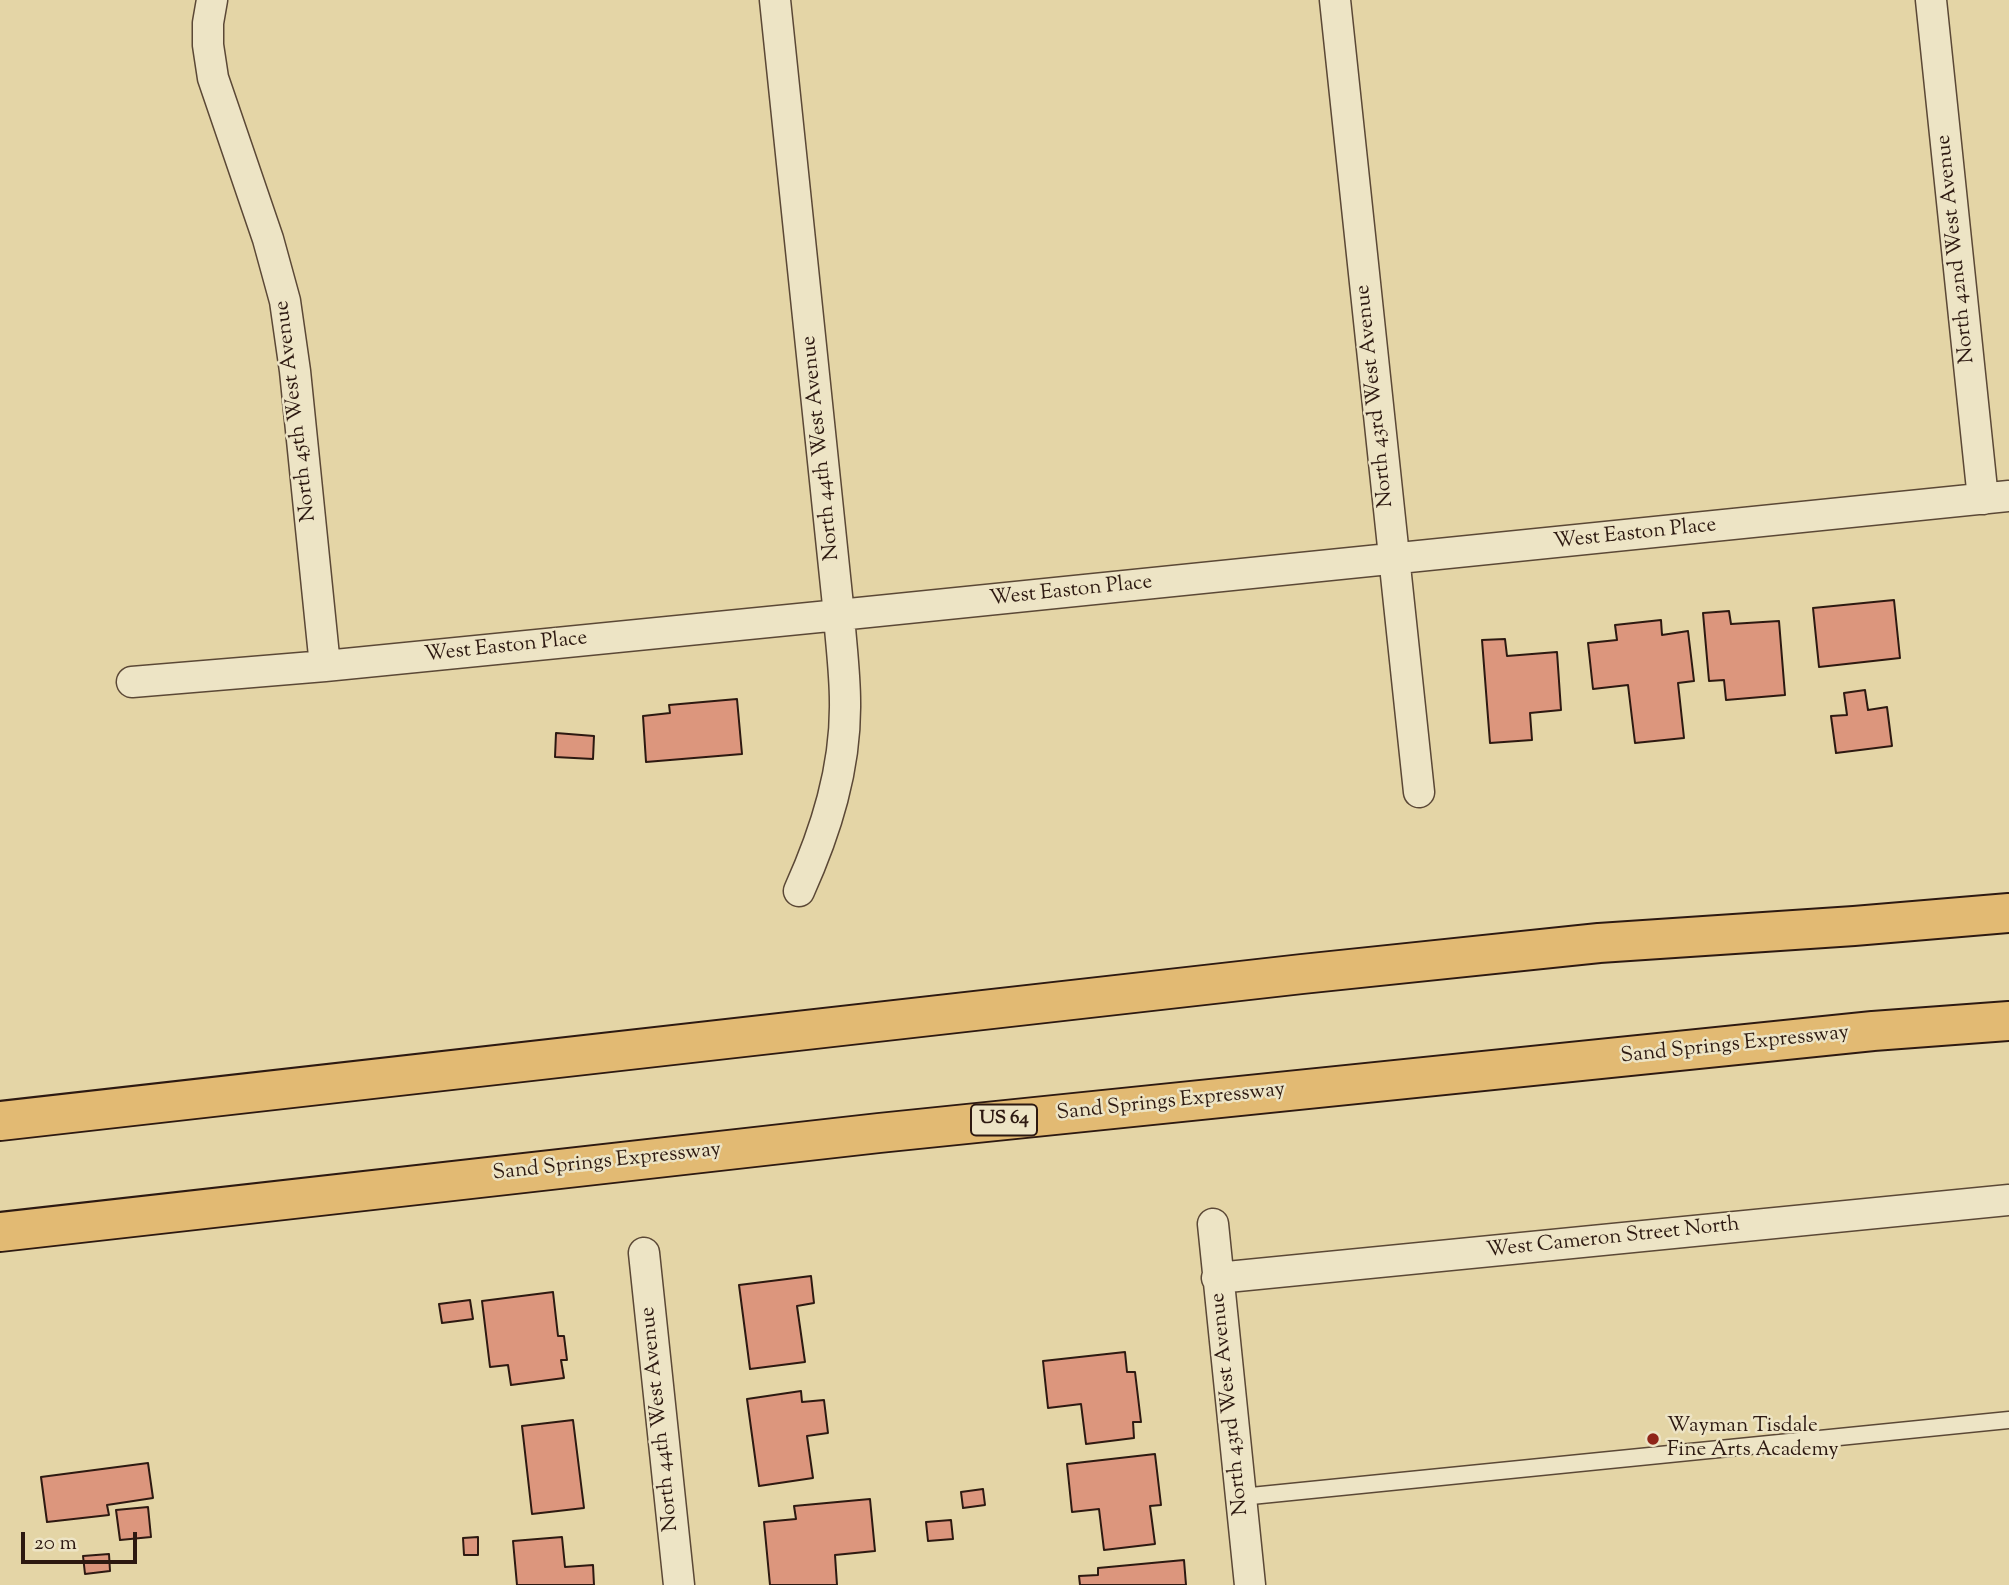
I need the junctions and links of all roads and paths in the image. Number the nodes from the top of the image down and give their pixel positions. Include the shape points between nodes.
1 (212, 0) edge
2 (775, 0) edge
3 (1335, 0) edge
4 (1931, 0) edge
5 (1996, 497) edge
6 (1393, 560) junction
7 (839, 615) junction
8 (325, 666) junction
9 (132, 682) dead end
10 (1419, 792) dead end
11 (799, 891) dead end
12 (2009, 913) edge
13 (2009, 1021) edge
14 (0, 1121) edge
15 (2009, 1200) edge
16 (1213, 1224) dead end
17 (0, 1232) edge
18 (644, 1253) dead end
19 (1217, 1278) junction
20 (2009, 1420) edge
21 (1241, 1497) junction
22 (679, 1585) edge
23 (1250, 1585) edge

1 - 8 street, North 45th West Avenue via 208,45 213,78 285,301
2 - 7 street, North 44th West Avenue
3 - 6 street, North 43rd West Avenue
4 - 5 street, North 42nd West Avenue
5 - 6 street, West Easton Place
6 - 7 street, West Easton Place
6 - 10 street, North 43rd West Avenue
7 - 8 street, West Easton Place
7 - 11 street, North 44th West Avenue via 845,703 842,745 829,815
8 - 9 street, West Easton Place
12 - 14 highway via 1599,943
13 - 17 highway, Sand Springs Expressway / US 64 via 878,1133
15 - 19 street, West Cameron Street North
16 - 19 street, North 43rd West Avenue
18 - 22 street, North 44th West Avenue
19 - 21 street, North 43rd West Avenue
20 - 21 lane
21 - 23 street, North 43rd West Avenue

